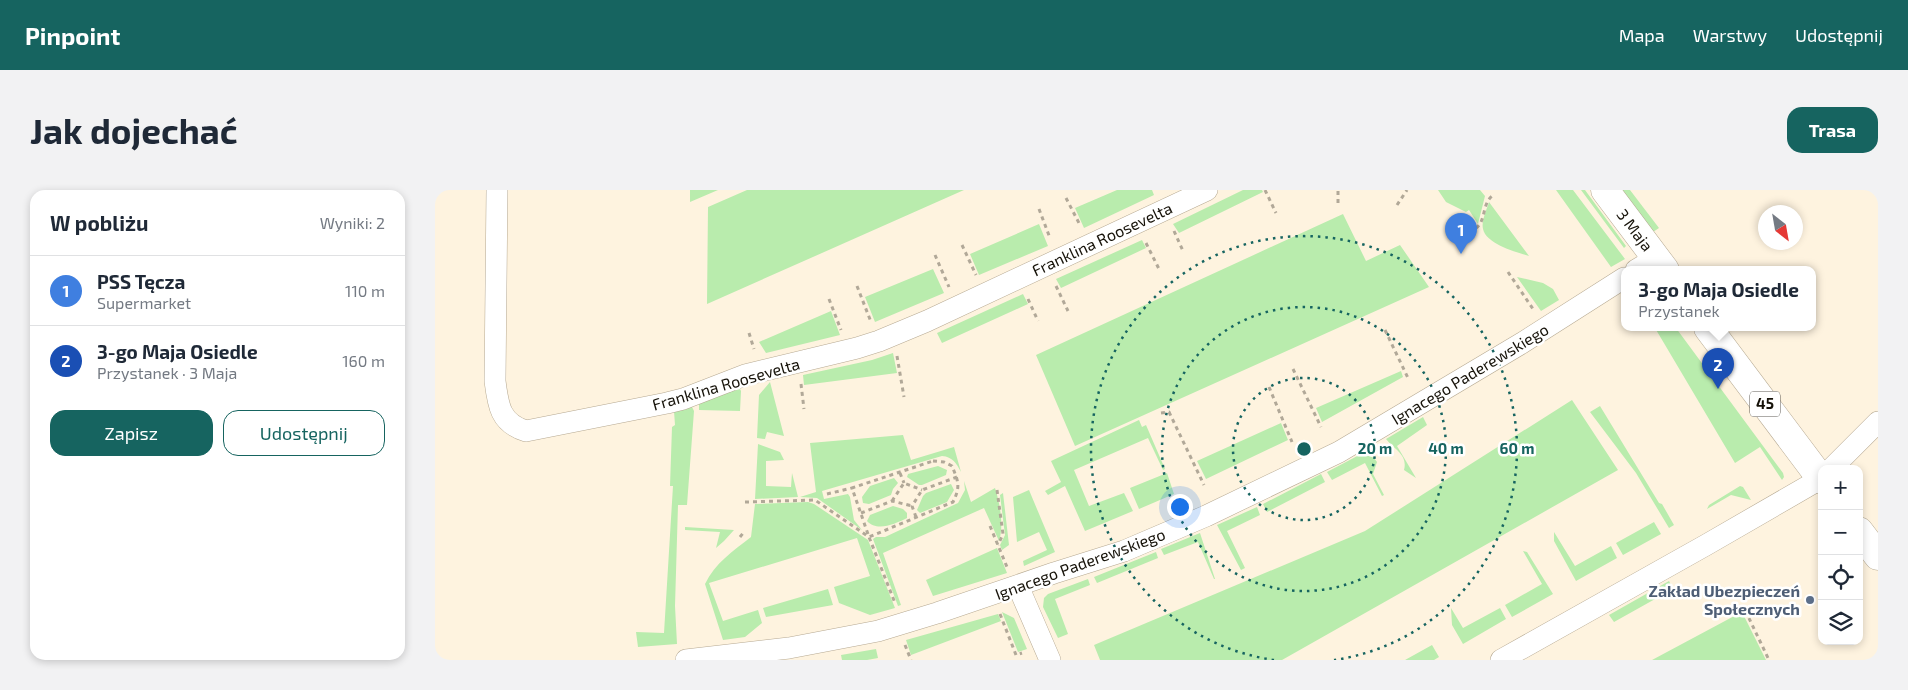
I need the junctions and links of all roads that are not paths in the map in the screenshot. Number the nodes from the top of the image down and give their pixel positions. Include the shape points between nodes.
1 (497, 190) edge
2 (1207, 190) edge
3 (1605, 190) edge
4 (1652, 266) edge
5 (1621, 280) edge
6 (1710, 331) edge
7 (1878, 422) edge
8 (1835, 465) edge
9 (1818, 468) edge
10 (1818, 480) edge
11 (1863, 536) edge
12 (1878, 556) edge
13 (1013, 577) junction
14 (686, 660) edge
15 (1050, 660) edge
16 (1501, 660) edge

1 - 2 street, Franklina Roosevelta via 496,388 506,420 526,431 683,399 745,376 857,348 927,321
3 - 4 main road, 3 Maja
5 - 13 street, Ignacego Paderewskiego via 1436,395 1304,470 1124,551
6 - 9 main road, 45
7 - 8 street
10 - 16 street via 1707,546
11 - 12 main road
13 - 14 street, Ignacego Paderewskiego via 937,613 878,631 789,648
13 - 15 street

